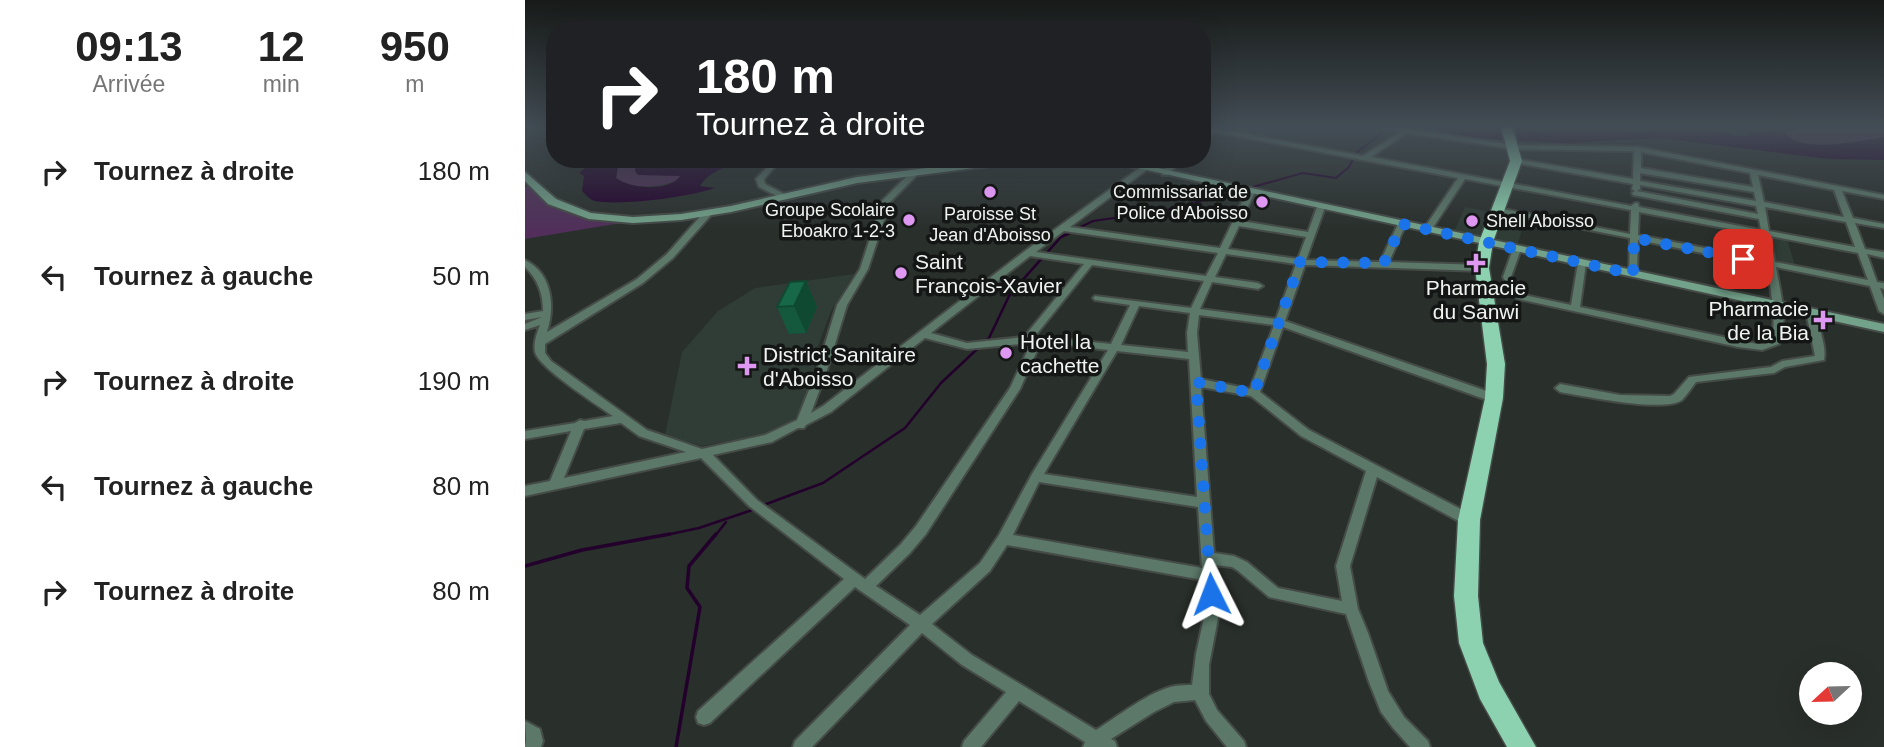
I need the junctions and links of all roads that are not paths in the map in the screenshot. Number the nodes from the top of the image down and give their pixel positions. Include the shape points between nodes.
1 (1381, 161) edge
2 (1509, 161) edge
3 (1565, 161) edge
4 (1637, 161) edge
5 (1695, 161) edge
6 (770, 168) edge
7 (948, 168) edge
8 (1140, 168) edge
9 (1170, 168) edge
10 (1144, 169) junction
11 (1637, 170) junction
12 (916, 172) junction
13 (1165, 173) junction
14 (1754, 173) junction
15 (1463, 176) junction
16 (527, 182) edge
17 (1636, 183) junction
18 (1507, 185) junction
19 (1757, 190) junction
20 (1838, 190) junction
21 (1884, 190) edge
22 (1251, 192) junction
23 (1850, 192) junction
24 (1636, 193) junction
25 (783, 197) junction
26 (1884, 197) edge
27 (1759, 203) junction
28 (1321, 207) junction
29 (1635, 209) junction
30 (1497, 210) junction
31 (708, 213) junction
32 (1762, 217) junction
33 (1850, 219) junction
34 (1235, 223) junction
35 (1402, 224) junction
36 (1884, 226) edge
37 (1063, 228) junction
38 (1427, 229) junction
39 (1765, 232) junction
40 (1311, 235) junction
41 (1634, 238) junction
42 (1486, 242) junction
43 (1517, 249) junction
44 (1223, 250) junction
45 (1861, 251) junction
46 (1028, 253) junction
47 (1884, 255) edge
48 (1090, 262) junction
49 (1300, 262) junction
50 (525, 263) edge
51 (1384, 263) junction
52 (1582, 263) junction
53 (1770, 264) junction
54 (1482, 268) junction
55 (1633, 274) junction
56 (1210, 279) junction
57 (1874, 284) junction
58 (1258, 286) dead end
59 (1884, 286) edge
60 (1098, 298) dead end
61 (1136, 303) junction
62 (1778, 306) junction
63 (1574, 308) junction
64 (1195, 309) junction
65 (1884, 311) edge
66 (1811, 312) junction
67 (547, 316) junction
68 (525, 317) edge
69 (1281, 323) junction
70 (525, 327) edge
71 (1884, 328) edge
72 (924, 334) junction
73 (1033, 339) junction
74 (540, 341) junction
75 (1115, 346) junction
76 (1194, 356) junction
77 (1196, 382) junction
78 (1560, 388) dead end
79 (1254, 393) junction
80 (1494, 398) junction
81 (621, 419) junction
82 (580, 424) junction
83 (800, 425) junction
84 (525, 435) edge
85 (705, 454) junction
86 (1373, 469) junction
87 (1036, 477) junction
88 (555, 484) junction
89 (525, 491) edge
90 (1205, 503) junction
91 (1469, 520) junction
92 (1004, 539) junction
93 (1209, 558) junction
94 (1210, 575) junction
95 (860, 583) junction
96 (1351, 609) junction
97 (921, 624) junction
98 (1017, 691) junction
99 (1200, 692) junction
100 (703, 717) dead end
101 (525, 729) edge
102 (1099, 744) edge
103 (531, 747) edge
104 (801, 747) edge
105 (970, 747) edge
106 (1238, 747) edge
107 (1422, 747) edge
108 (1522, 747) edge

1 - 15 street
2 - 18 highway
3 - 17 street
4 - 11 street
5 - 14 street
6 - 25 street via 760,179 762,184
7 - 12 main road
8 - 10 main road
9 - 13 street
10 - 13 main road
10 - 37 street
11 - 17 street
11 - 19 street
12 - 25 main road
12 - 83 street via 886,201 864,269 842,304
13 - 22 main road
14 - 19 street
14 - 20 street
15 - 18 street
15 - 38 street
16 - 31 main road via 545,200 586,215 651,219
17 - 24 street
17 - 27 street
18 - 29 street
18 - 30 highway
19 - 27 street
20 - 23 street
20 - 33 street
21 - 23 street
22 - 28 main road
22 - 34 street
23 - 26 street
24 - 29 street
24 - 32 street
25 - 31 main road
27 - 32 street
27 - 33 street
28 - 35 main road
28 - 40 street
29 - 39 street
29 - 41 street
30 - 41 street
30 - 42 highway
31 - 74 street via 670,256 640,281
32 - 39 street
33 - 36 street
33 - 45 street
34 - 40 street
34 - 44 street
35 - 38 main road
35 - 51 street
37 - 44 street
37 - 46 street
38 - 42 main road
39 - 45 street
39 - 53 street
40 - 49 street
41 - 53 street
41 - 55 street
42 - 43 main road
42 - 54 highway
43 - 52 main road
43 - 63 street via 1507,273 1517,295
44 - 49 street
44 - 56 street
45 - 47 street
45 - 57 street
46 - 48 street
46 - 72 street
48 - 56 street
48 - 73 street
49 - 51 street
49 - 69 street
50 - 67 street via 542,281
51 - 54 street
52 - 55 main road
52 - 63 street
53 - 57 street
53 - 62 street
54 - 80 highway via 1496,364
55 - 62 main road
56 - 58 street
56 - 64 street
57 - 59 street
57 - 65 street
60 - 61 street
61 - 64 street
61 - 75 street
62 - 63 street via 1779,334 1775,341 1755,347
62 - 66 main road
64 - 69 street
64 - 76 street
66 - 71 main road
66 - 78 street via 1820,358 1774,370 1693,379 1671,400 1620,399
67 - 68 street
67 - 70 street
67 - 74 street
69 - 79 street
69 - 80 street
72 - 73 street via 967,346
72 - 83 street
73 - 75 street
73 - 95 street via 1016,389 921,530 905,549
74 - 81 street via 542,358
75 - 76 street
75 - 87 street
76 - 77 street
77 - 79 street
77 - 90 street
79 - 86 street via 1305,433
80 - 91 highway
81 - 82 street
81 - 85 street via 655,439
82 - 84 street
82 - 88 street
83 - 85 street via 768,439
85 - 88 street
85 - 95 street via 753,503
86 - 91 street
86 - 96 street via 1343,566
87 - 90 street
87 - 92 street
88 - 89 street
90 - 93 street
91 - 108 highway via 1466,596 1471,643 1489,690
92 - 94 street
92 - 97 street via 969,584
93 - 94 street
93 - 96 street via 1242,566 1274,593
94 - 99 street via 1212,613
95 - 97 street
95 - 100 street
96 - 107 street via 1387,706
97 - 98 street
97 - 104 street
98 - 102 street
98 - 105 street
99 - 102 street via 1173,694 1148,706
99 - 106 street via 1215,722
101 - 103 street via 534,735

